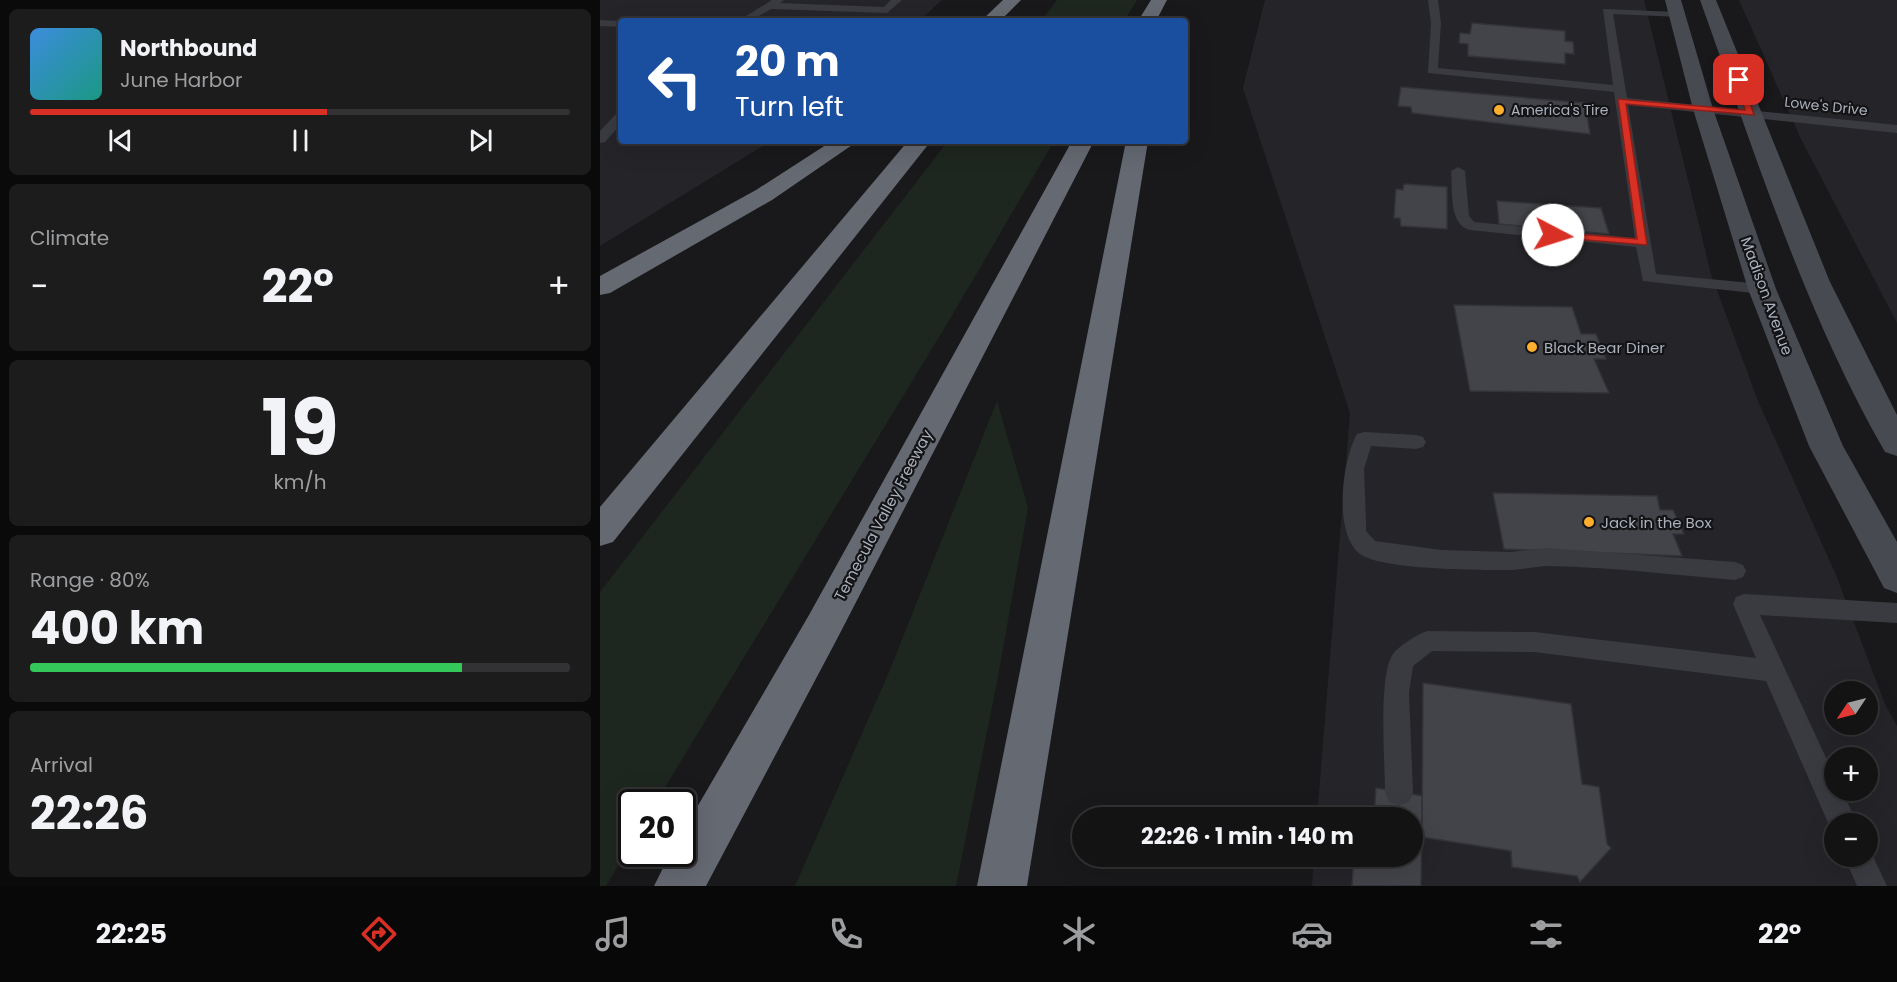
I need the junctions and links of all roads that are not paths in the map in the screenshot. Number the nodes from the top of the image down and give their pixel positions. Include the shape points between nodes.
1 (779, 0) edge
2 (897, 0) edge
3 (1159, 0) edge
4 (1165, 0) edge
5 (1433, 0) edge
6 (1708, 0) edge
7 (768, 6) junction
8 (1022, 7) edge
9 (1675, 8) edge
10 (748, 18) edge
11 (997, 18) edge
12 (1149, 18) edge
13 (1162, 18) edge
14 (600, 23) edge
15 (618, 24) edge
16 (1620, 95) junction
17 (1703, 109) junction
18 (1751, 113) junction
19 (618, 119) edge
20 (1897, 129) edge
21 (600, 139) edge
22 (843, 144) edge
23 (918, 144) edge
24 (1081, 144) edge
25 (1136, 144) edge
26 (1458, 171) dead end
27 (1643, 243) junction
28 (600, 287) edge
29 (1762, 289) junction
30 (1416, 442) dead end
31 (1897, 444) edge
32 (600, 532) edge
33 (1735, 571) dead end
34 (1897, 577) edge
35 (1897, 613) edge
36 (823, 627) junction
37 (1774, 671) junction
38 (1399, 792) dead end
39 (1839, 813) edge
40 (1863, 867) edge
41 (679, 886) edge
42 (703, 886) edge
43 (1002, 886) edge
44 (1872, 886) edge

1 - 7 lane
2 - 7 lane via 887,10
3 - 12 highway
4 - 13 highway
5 - 16 lane, Lowe's Drive via 1436,23 1432,72
6 - 18 main road
7 - 10 lane
8 - 11 highway
9 - 16 lane via 1607,11
9 - 17 main road, Madison Avenue
14 - 15 lane
16 - 17 lane, Lowe's Drive
16 - 27 lane
17 - 18 lane, Lowe's Drive
17 - 29 main road, Madison Avenue
18 - 20 lane, Lowe's Drive
18 - 31 main road via 1833,319
19 - 21 lane
22 - 28 highway via 764,195
23 - 32 highway
24 - 36 highway, Temecula Valley Freeway
25 - 43 highway
26 - 27 lane via 1462,217 1470,226
27 - 29 lane via 1648,278
29 - 34 main road, Madison Avenue via 1826,446
30 - 33 lane via 1364,439 1353,469 1356,533 1368,548 1441,559 1510,561 1548,557
35 - 37 lane via 1744,604
36 - 41 highway, Temecula Valley Freeway
36 - 42 highway
37 - 38 lane via 1534,642 1427,641 1402,661 1397,693
37 - 39 lane
40 - 44 lane

